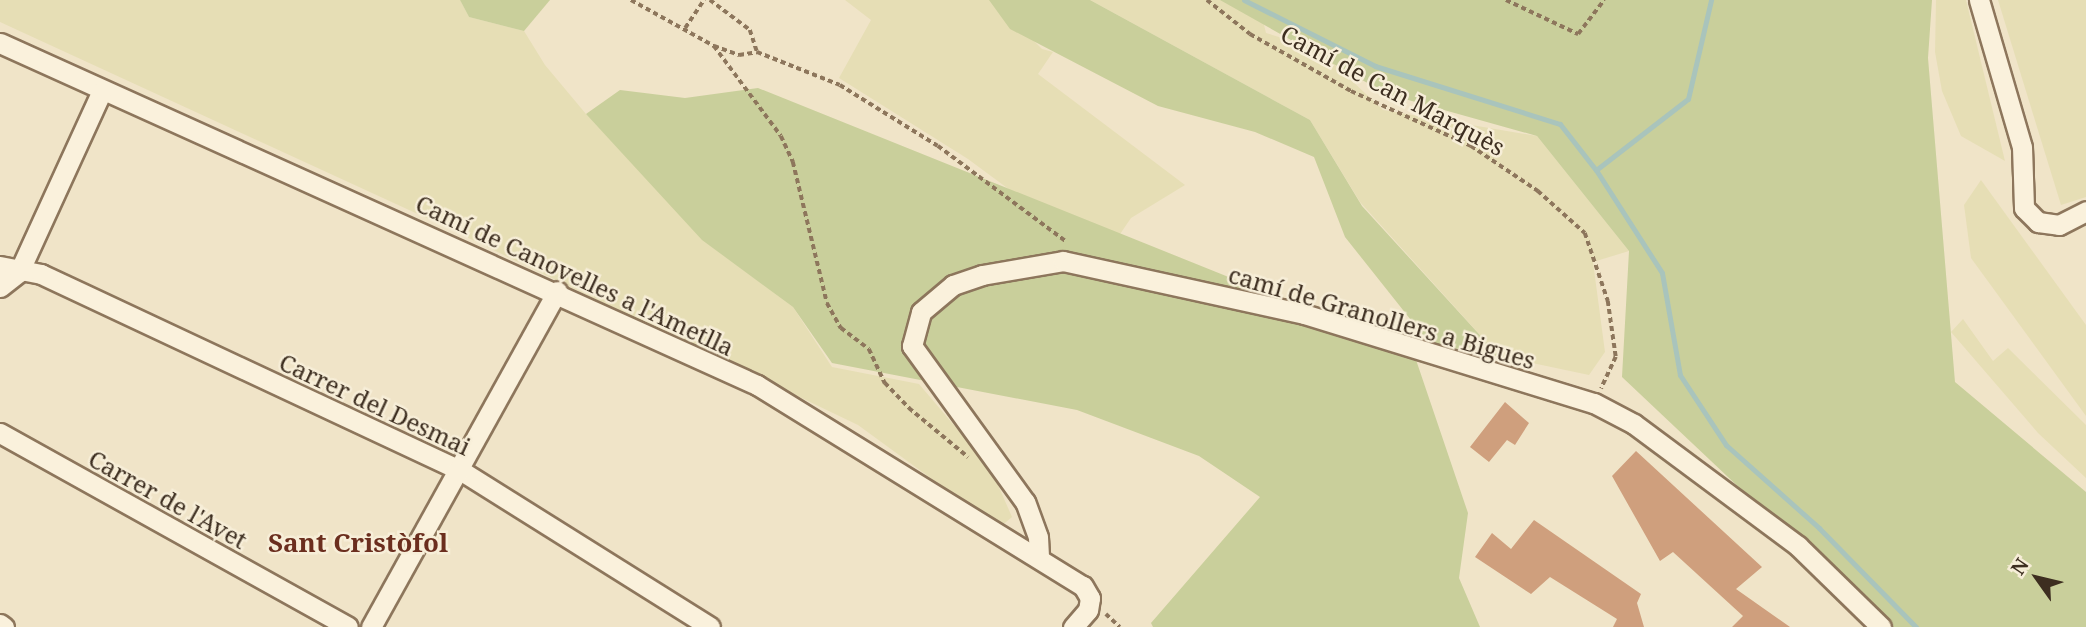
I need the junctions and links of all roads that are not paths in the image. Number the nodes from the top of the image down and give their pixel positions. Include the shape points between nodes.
1 (1979, 0) edge
2 (0, 43) edge
3 (102, 91) junction
4 (2086, 211) edge
5 (9, 269) edge
6 (0, 287) edge
7 (557, 291) junction
8 (0, 433) edge
9 (460, 470) junction
10 (1039, 556) junction
11 (348, 627) edge
12 (371, 627) edge
13 (710, 627) edge
14 (1073, 627) edge
15 (1881, 627) edge

1 - 4 street via 2022,147 2024,208 2038,222 2059,225
2 - 3 street, Camí de Canovelles a l'Ametlla
3 - 5 street
3 - 7 street, Camí de Canovelles a l'Ametlla
5 - 6 street
5 - 9 street, Carrer del Desmai via 41,274
7 - 9 street
7 - 10 street, Camí de Canovelles a l'Ametlla via 757,385 990,531
8 - 11 street, Carrer de l'Avet
9 - 12 street
9 - 13 street, Carrer del Desmai
10 - 14 street, Camí de Canovelles a l'Ametlla via 1083,586 1090,598 1088,610
10 - 15 street, camí de Granollers a Bigues via 1026,502 912,346 921,312 953,285 982,275 1063,261 1304,314 1594,403 1634,424 1778,530

